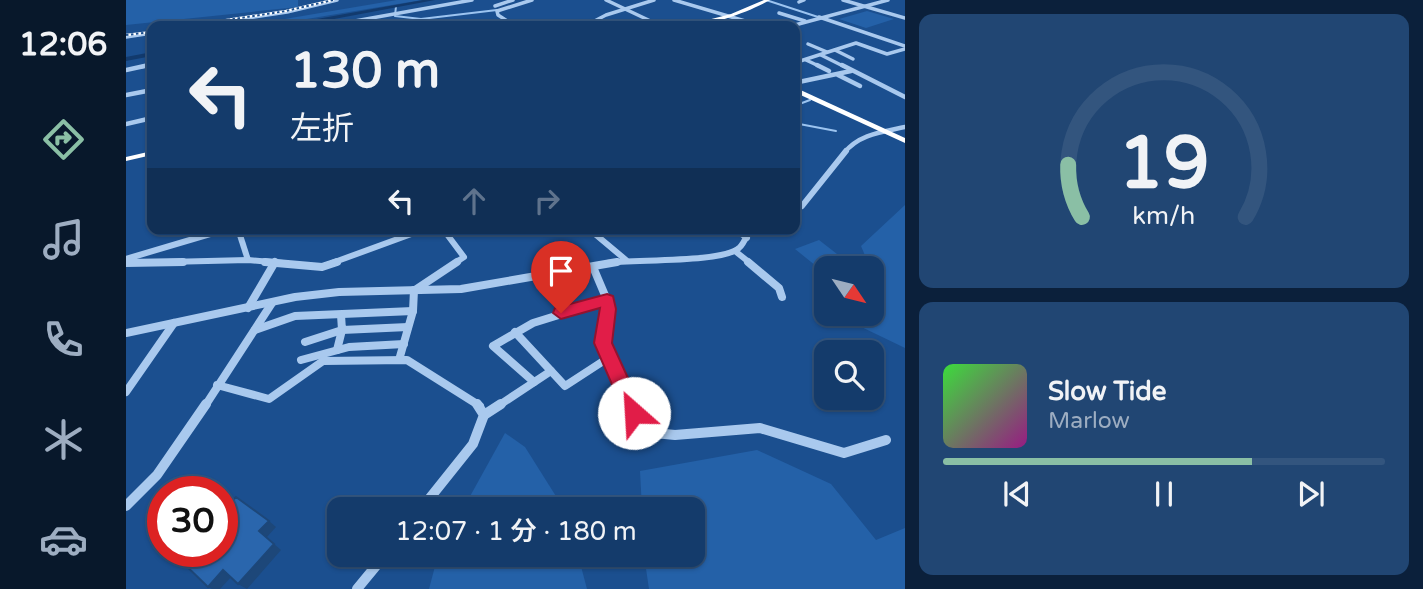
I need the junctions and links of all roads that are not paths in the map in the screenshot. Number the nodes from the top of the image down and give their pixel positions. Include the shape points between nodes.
1 (321, 0) edge
2 (337, 0) edge
3 (472, 0) edge
4 (513, 0) edge
5 (532, 0) edge
6 (606, 0) edge
7 (654, 0) edge
8 (674, 0) edge
9 (770, 0) edge
10 (804, 0) edge
11 (843, 0) edge
12 (884, 0) edge
13 (526, 1) edge
14 (327, 2) junction
15 (799, 2) dead end
16 (454, 4) junction
17 (495, 6) dead end
18 (868, 7) junction
19 (428, 9) junction
20 (624, 9) junction
21 (461, 11) dead end
22 (779, 13) dead end
23 (430, 14) dead end
24 (734, 15) junction
25 (386, 16) junction
26 (818, 17) junction
27 (905, 18) edge
28 (227, 21) edge
29 (356, 21) edge
30 (377, 21) edge
31 (506, 21) edge
32 (596, 21) edge
33 (651, 21) edge
34 (708, 21) edge
35 (713, 21) edge
36 (749, 21) edge
37 (805, 22) junction
38 (800, 23) edge
39 (147, 34) edge
40 (126, 37) edge
41 (808, 44) dead end
42 (905, 48) edge
43 (835, 50) junction
44 (828, 52) junction
45 (821, 55) junction
46 (853, 59) dead end
47 (805, 60) junction
48 (800, 61) edge
49 (147, 66) edge
50 (126, 70) edge
51 (830, 71) dead end
52 (852, 71) junction
53 (837, 74) junction
54 (800, 82) edge
55 (860, 86) dead end
56 (147, 91) edge
57 (800, 92) edge
58 (126, 95) edge
59 (905, 97) edge
60 (147, 119) edge
61 (126, 124) edge
62 (905, 127) edge
63 (883, 131) junction
64 (905, 141) edge
65 (147, 153) edge
66 (126, 158) edge
67 (800, 207) edge
68 (209, 235) edge
69 (240, 235) edge
70 (409, 235) edge
71 (448, 235) edge
72 (596, 235) edge
73 (743, 235) edge
74 (748, 235) edge
75 (747, 238) junction
76 (735, 251) junction
77 (248, 260) junction
78 (626, 260) junction
79 (126, 261) edge
80 (275, 262) junction
81 (593, 267) junction
82 (414, 290) junction
83 (782, 296) dead end
84 (607, 300) junction
85 (273, 303) junction
86 (248, 308) junction
87 (413, 311) junction
88 (341, 315) junction
89 (174, 323) junction
90 (408, 327) junction
91 (342, 330) junction
92 (253, 331) junction
93 (515, 332) junction
94 (126, 333) edge
95 (305, 342) dead end
96 (404, 344) junction
97 (337, 350) junction
98 (608, 358) junction
99 (301, 360) dead end
100 (400, 360) junction
101 (551, 371) junction
102 (534, 382) junction
103 (217, 386) junction
104 (126, 392) edge
105 (484, 415) junction
106 (886, 440) dead end
107 (431, 497) edge
108 (126, 506) edge
109 (375, 567) edge
110 (357, 589) edge

1 - 14 street
2 - 14 street
3 - 16 street
4 - 17 street
5 - 13 street
6 - 20 street
7 - 20 street
8 - 24 street
9 - 24 highway
10 - 15 street
11 - 18 street
12 - 18 street
13 - 31 street via 497,11
14 - 28 street
16 - 19 street
16 - 21 street
18 - 26 street
18 - 27 street
19 - 23 street
19 - 25 street
20 - 32 street
20 - 33 street
22 - 37 street
24 - 34 highway
24 - 35 highway
24 - 36 street
25 - 29 street
25 - 30 street
26 - 37 street
26 - 42 street
37 - 38 street
39 - 40 street
41 - 44 street
42 - 43 street via 887,54 856,43
43 - 44 street
43 - 46 street
44 - 45 street
45 - 47 street
45 - 52 street
47 - 48 street
47 - 51 street
49 - 50 street
52 - 53 street
52 - 59 street
53 - 54 street
53 - 55 street
56 - 58 street
57 - 63 highway
60 - 61 street
62 - 63 street
63 - 64 highway
63 - 67 street via 852,143
65 - 66 highway
68 - 79 street
69 - 77 street
70 - 80 street via 322,267
71 - 82 street via 464,257
72 - 78 street
73 - 75 street
74 - 75 street
75 - 76 street
76 - 78 street via 697,258
76 - 83 street via 779,288
77 - 79 street
77 - 80 street
78 - 81 street
80 - 86 street
81 - 82 street via 461,289
81 - 84 street
82 - 85 street via 339,292
82 - 87 street
84 - 93 street
84 - 98 street via 603,343
85 - 86 street
85 - 92 street
86 - 89 street
87 - 88 street
87 - 90 street
88 - 91 street
88 - 92 street via 295,316
89 - 94 street
89 - 104 street
90 - 91 street
90 - 96 street
91 - 95 street
91 - 97 street
92 - 103 street
93 - 101 street
93 - 102 street via 494,346
96 - 97 street
96 - 100 street
97 - 99 street
98 - 101 street via 565,386
98 - 106 street via 634,413 655,433 761,428 844,453
100 - 103 street via 323,361 269,399
100 - 105 street via 480,406
101 - 102 street
102 - 105 street
103 - 108 street via 175,452
105 - 107 street via 473,444
109 - 110 street

